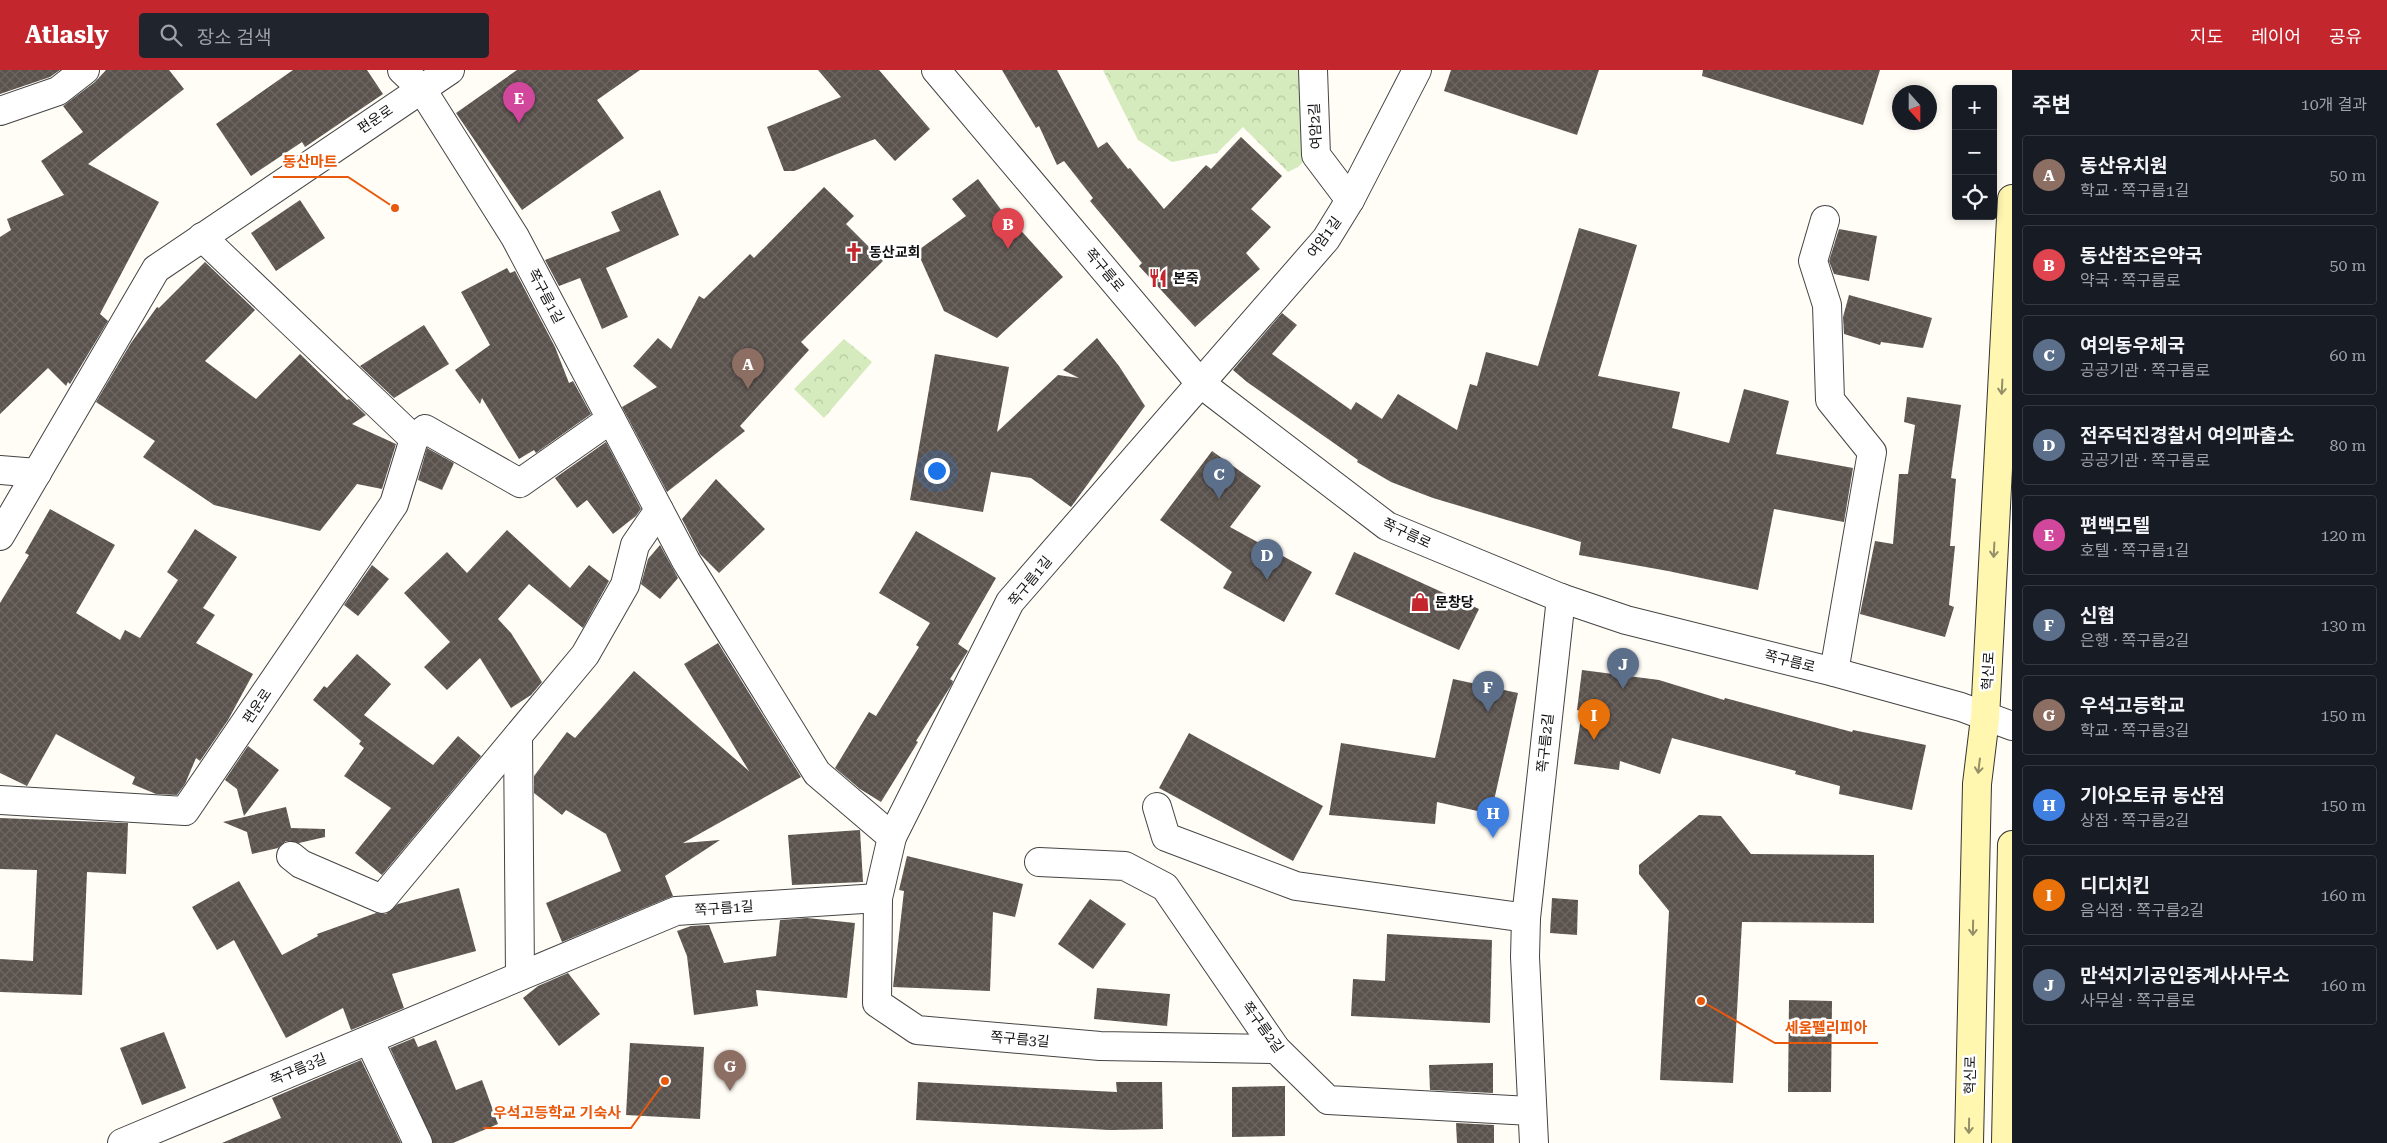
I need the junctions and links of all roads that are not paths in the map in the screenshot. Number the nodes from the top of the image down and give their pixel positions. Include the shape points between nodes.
1 (85, 70) edge
2 (450, 70) edge
3 (936, 70) edge
4 (1313, 70) edge
5 (1417, 70) edge
6 (411, 79) edge
7 (0, 111) edge
8 (2012, 199) edge
9 (1350, 200) junction
10 (1826, 220) dead end
11 (202, 237) junction
12 (1200, 383) junction
13 (611, 419) junction
14 (414, 439) junction
15 (0, 470) edge
16 (37, 473) junction
17 (660, 510) junction
18 (0, 536) edge
19 (1560, 598) junction
20 (1834, 672) junction
21 (1985, 718) junction
22 (2012, 726) edge
23 (518, 736) junction
24 (0, 800) edge
25 (1157, 807) dead end
26 (892, 837) junction
27 (2012, 845) edge
28 (291, 856) dead end
29 (1039, 862) dead end
30 (878, 898) junction
31 (1526, 918) junction
32 (520, 976) junction
33 (368, 1040) junction
34 (1276, 1049) junction
35 (1532, 1111) junction
36 (122, 1143) edge
37 (418, 1143) edge
38 (1534, 1143) edge
39 (1969, 1143) edge
40 (2006, 1143) edge

1 - 7 street via 58,91
2 - 6 street, 편운로
3 - 12 street, 쪽구름로
4 - 9 street, 여암2길 via 1316,155
5 - 9 street, 여암1길
6 - 11 street, 편운로
6 - 13 street, 쪽구름1길 via 515,237
8 -> 21 street, 혁신로
9 - 12 street, 여암1길 via 1326,239
10 - 20 street via 1813,261 1827,305 1830,400 1872,452
11 - 14 street
11 - 16 street, 편운로 via 156,269
12 - 19 street, 쪽구름로 via 1387,526
12 - 26 street, 쪽구름1길 via 1010,602
13 - 14 street via 520,483 425,429
13 - 17 street, 쪽구름1길
14 - 24 street, 편운로 via 394,504 185,811
15 - 16 street
16 - 18 street, 편운로
17 - 23 street via 635,545 625,585 585,655
17 - 26 street, 쪽구름1길 via 686,561 817,773
19 - 20 street, 쪽구름로 via 1626,620
19 - 31 street, 쪽구름2길
20 - 21 street, 쪽구름로 via 1961,707
21 - 22 street, 쪽구름로
21 -> 39 street, 혁신로 via 1977,784
23 - 28 street via 382,899 301,864
23 - 32 street
25 - 31 street via 1166,837 1296,886
26 - 30 street, 쪽구름1길
27 - 40 street
29 - 34 street, 쪽구름2길 via 1125,866 1165,887
30 - 32 street, 쪽구름1길 via 676,911
30 - 34 street, 쪽구름3길 via 877,1003 917,1030 1100,1046
31 - 35 street, 쪽구름2길
32 - 33 street, 쪽구름1길
33 - 36 street, 쪽구름3길
33 - 37 street
34 - 35 street, 쪽구름2길 via 1328,1100
35 - 38 street, 쪽구름2길

